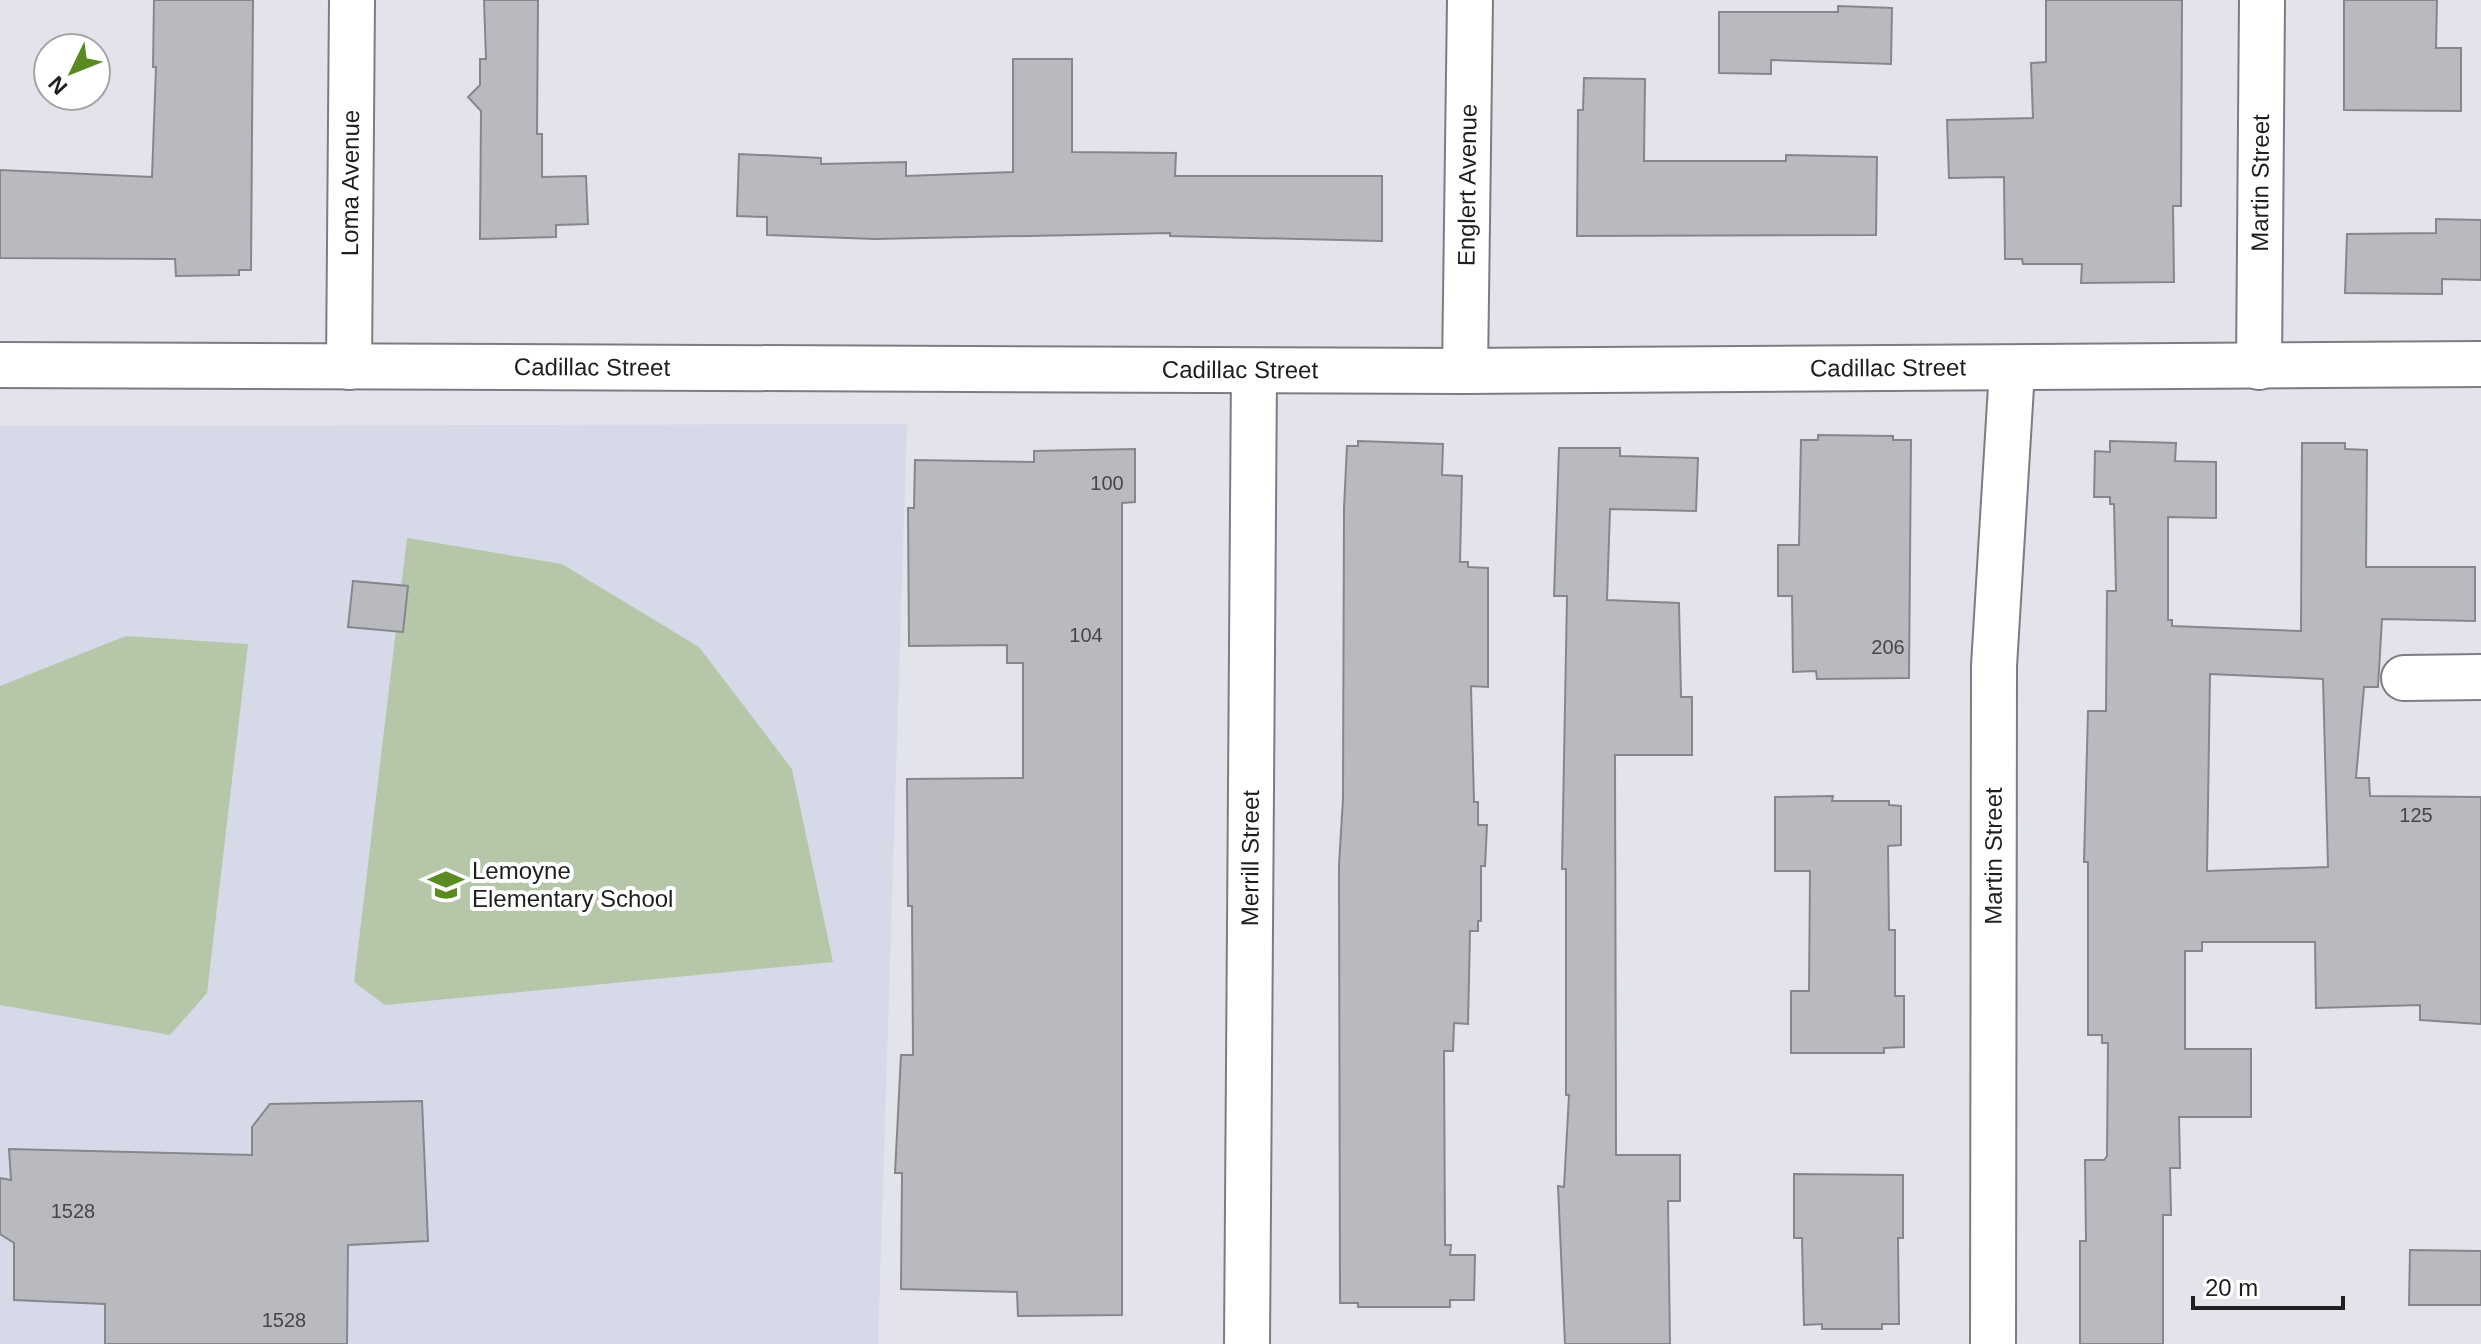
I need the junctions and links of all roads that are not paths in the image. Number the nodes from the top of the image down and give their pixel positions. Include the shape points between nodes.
1 (352, 0) edge
2 (1470, 0) edge
3 (2262, 0) edge
4 (2481, 364) edge
5 (0, 365) edge
6 (349, 367) junction
7 (2259, 367) junction
8 (2012, 370) junction
9 (1254, 371) junction
10 (1465, 371) junction
11 (2481, 677) edge
12 (2404, 678) dead end
13 (1247, 1344) edge
14 (1993, 1344) edge

1 - 6 street, Loma Avenue
2 - 10 street, Englert Avenue
3 - 7 street, Martin Street
4 - 7 street, Cadillac Street
5 - 6 street, Cadillac Street
6 - 9 street, Cadillac Street
7 - 8 street, Cadillac Street
8 - 10 street, Cadillac Street
8 - 14 street, Martin Street via 1994,666
9 - 10 street, Cadillac Street
9 - 13 street, Merrill Street
11 - 12 street

